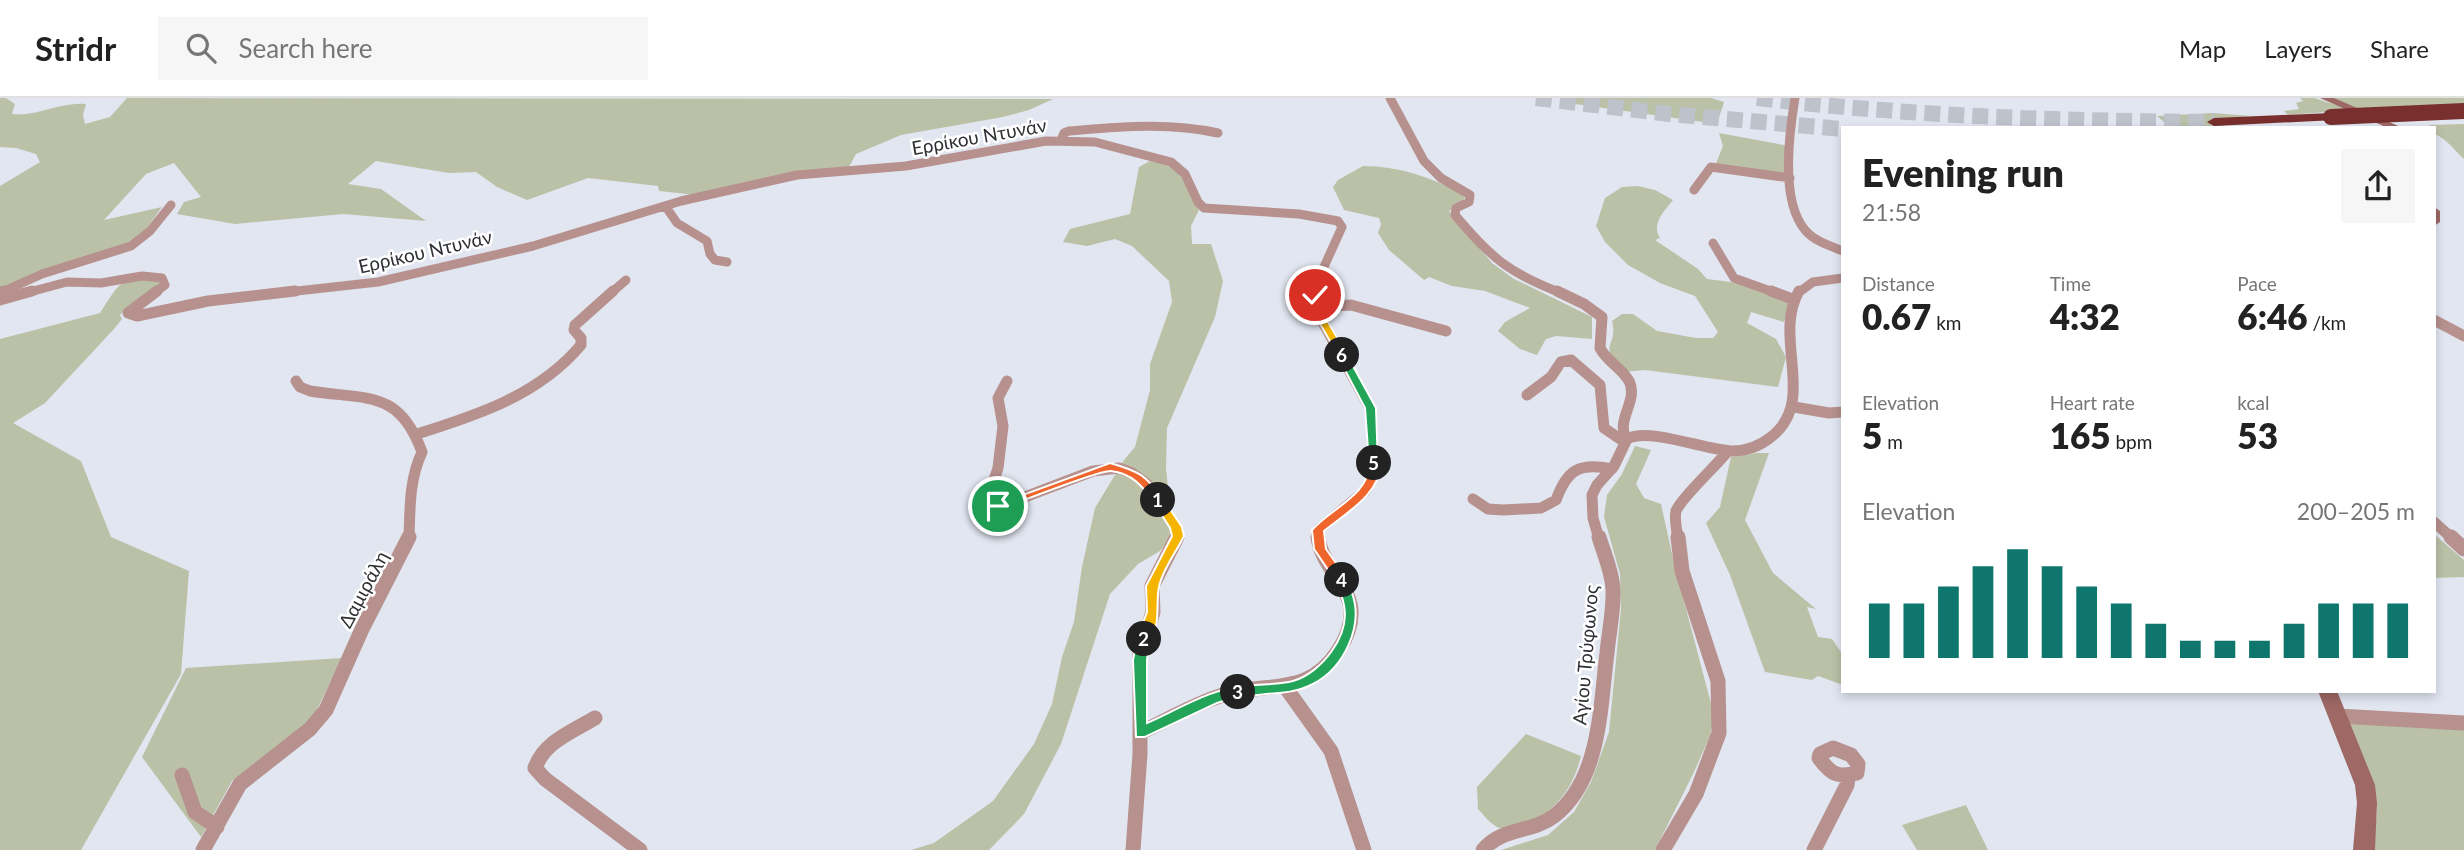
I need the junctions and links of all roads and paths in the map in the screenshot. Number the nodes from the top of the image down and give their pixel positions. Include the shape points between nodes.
1 (1390, 98) edge
2 (1795, 98) edge
3 (2325, 98) edge
4 (2464, 111) edge
5 (2464, 120) edge
6 (2337, 121) junction
7 (2214, 122) dead end
8 (2297, 126) edge
9 (2393, 126) edge
10 (1218, 133) dead end
11 (1061, 140) junction
12 (1790, 178) junction
13 (1695, 190) dead end
14 (171, 205) dead end
15 (666, 207) junction
16 (1713, 243) dead end
17 (1841, 250) edge
18 (727, 262) dead end
19 (1841, 278) edge
20 (626, 280) dead end
21 (0, 293) edge
22 (0, 300) edge
23 (1795, 300) junction
24 (1316, 307) junction
25 (2436, 321) edge
26 (1446, 331) dead end
27 (2464, 336) edge
28 (296, 381) dead end
29 (1007, 381) dead end
30 (1527, 395) dead end
31 (1794, 407) junction
32 (1841, 412) edge
33 (417, 435) junction
34 (1624, 440) junction
35 (1728, 451) junction
36 (1612, 469) junction
37 (1473, 499) dead end
38 (2436, 524) edge
39 (2464, 531) edge
40 (2448, 534) junction
41 (2464, 548) edge
42 (1286, 688) junction
43 (2328, 693) edge
44 (2338, 716) junction
45 (595, 718) dead end
46 (2464, 723) edge
47 (1140, 733) junction
48 (182, 775) dead end
49 (1848, 777) dead end
50 (217, 827) junction
51 (203, 850) edge
52 (639, 850) edge
53 (1133, 850) edge
54 (1364, 850) edge
55 (1483, 850) edge
56 (1664, 850) edge
57 (1814, 850) edge
58 (2364, 850) edge

1 - 34 street via 1422,157 1441,178 1470,195 1455,215 1495,257 1513,273 1601,316 1598,345 1631,387 1620,425
2 - 12 street via 1790,121
3 - 9 street
4 - 6 highway, bridge
5 - 6 highway
6 - 7 highway
6 - 8 highway
10 - 11 street via 1172,126 1107,128 1064,132
11 - 15 street, Ερρίκου Ντυνάν via 906,166 797,175
11 - 24 street, Ερρίκου Ντυνάν via 1101,143 1175,164 1200,205 1209,209 1299,214 1340,222 1339,235 1319,278
12 - 13 street via 1711,167
12 - 17 street via 1804,229
14 - 21 street via 131,246 42,274
15 - 18 street via 677,223 707,241 715,260
15 - 22 street, Ερρίκου Ντυνάν via 533,246 378,282 208,301 140,316 128,313 165,285 162,278 67,282
16 - 23 street via 1734,278
19 - 23 street via 1809,284 1799,290
20 - 33 street via 575,325 581,345 557,372 498,406
23 - 31 street via 1788,327
24 - 26 street via 1351,305
24 - 42 street via 1370,408 1375,474 1369,487 1318,530 1320,549 1348,592 1352,613 1348,631 1325,668 1310,680
25 - 27 street
28 - 33 street via 310,391 387,402 407,418
29 - 47 street via 998,398 1003,426 991,504 1004,505 1093,471 1119,468 1147,484 1178,531 1152,589 1153,612 1140,660
30 - 34 street via 1551,377 1561,362 1571,360 1600,386 1604,428
31 - 32 street
31 - 35 street via 1777,433 1747,450
33 - 50 street, Δαμιράλη via 422,452 410,499 409,542 326,710 310,729 240,784
34 - 35 street via 1643,435
34 - 36 street, Αγίου Τρύφωνος
35 - 56 street via 1675,514 1682,571 1718,681 1719,733 1696,794
36 - 37 street via 1601,466 1573,471 1563,480 1556,500 1541,508 1492,510
36 - 55 street, Αγίου Τρύφωνος via 1592,497 1614,596 1596,740 1559,811 1538,825 1494,839
38 - 40 street
39 - 40 street
40 - 41 street
42 - 47 street via 1226,695
42 - 54 street via 1331,751
43 - 44 street
44 - 46 street
44 - 58 street via 2365,785
45 - 52 street via 545,751 535,768
47 - 53 street
48 - 50 street via 195,812
49 - 57 street
50 - 51 street, Δαμιράλη

